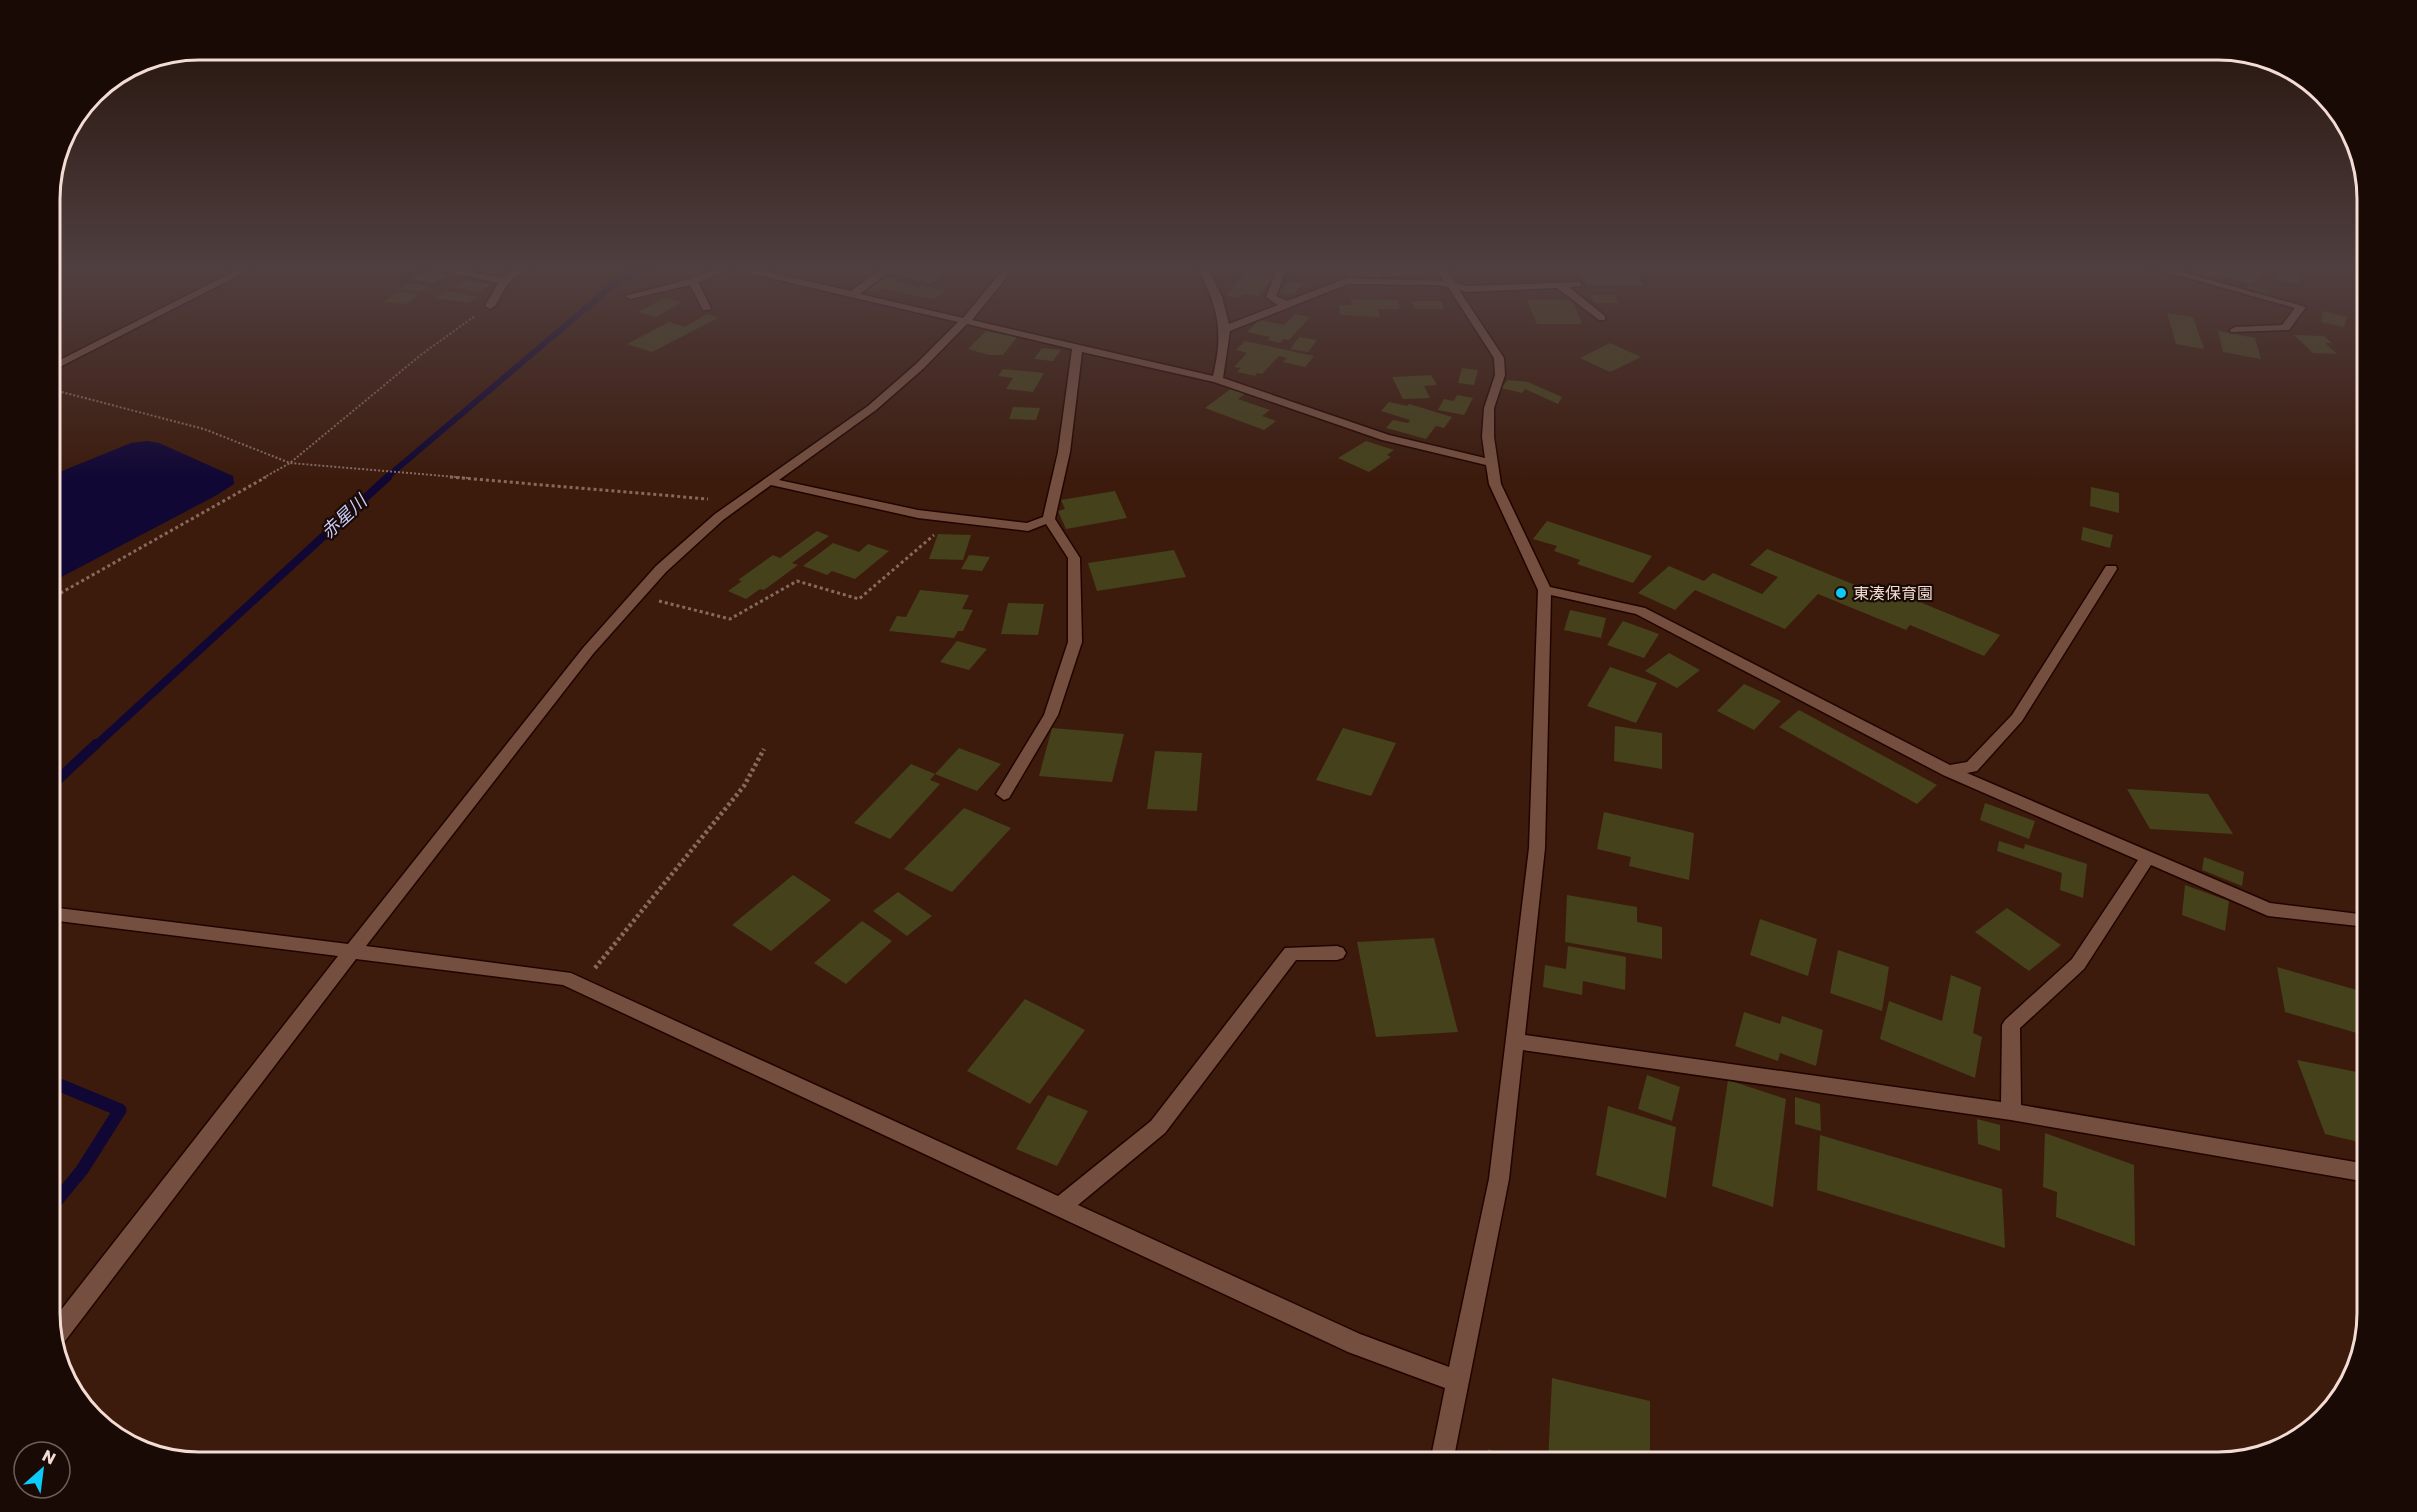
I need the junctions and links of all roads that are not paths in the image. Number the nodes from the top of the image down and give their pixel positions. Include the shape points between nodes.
1 (114, 337) edge
2 (949, 337) edge
3 (1037, 337) edge
4 (1226, 337) edge
5 (1485, 337) edge
6 (1078, 346) junction
7 (60, 364) edge
8 (1217, 380) junction
9 (1492, 463) junction
10 (767, 481) junction
11 (1049, 519) junction
12 (2111, 569) dead end
13 (1545, 590) junction
14 (1948, 771) junction
15 (1004, 794) dead end
16 (2148, 857) junction
17 (60, 914) edge
18 (2357, 920) edge
19 (351, 952) junction
20 (1337, 953) dead end
21 (1514, 1041) junction
22 (2011, 1112) junction
23 (2357, 1171) edge
24 (1060, 1207) junction
25 (61, 1328) edge
26 (1459, 1382) junction
27 (1443, 1452) edge

1 - 7 street
2 - 10 street via 872,408
3 - 6 street
4 - 8 street
5 - 9 street via 1499,358 1500,375 1489,408
6 - 8 street
6 - 11 street via 1064,452
8 - 9 street via 1386,438
9 - 13 street via 1495,484
10 - 11 street via 918,514 1028,527
10 - 19 street via 661,569 581,660
11 - 15 street via 1074,558 1075,642 1051,715
12 - 14 street via 2017,717 1972,767
13 - 14 street via 1640,611
13 - 21 street via 1537,848
14 - 16 street
16 - 18 street via 2268,909
16 - 22 street via 2078,964 2011,1025
17 - 19 street
19 - 24 street via 565,978
19 - 25 street
20 - 24 street via 1291,953 1158,1127
21 - 22 street
21 - 26 street via 1499,1179
22 - 23 street
24 - 26 street via 1356,1344
26 - 27 street

